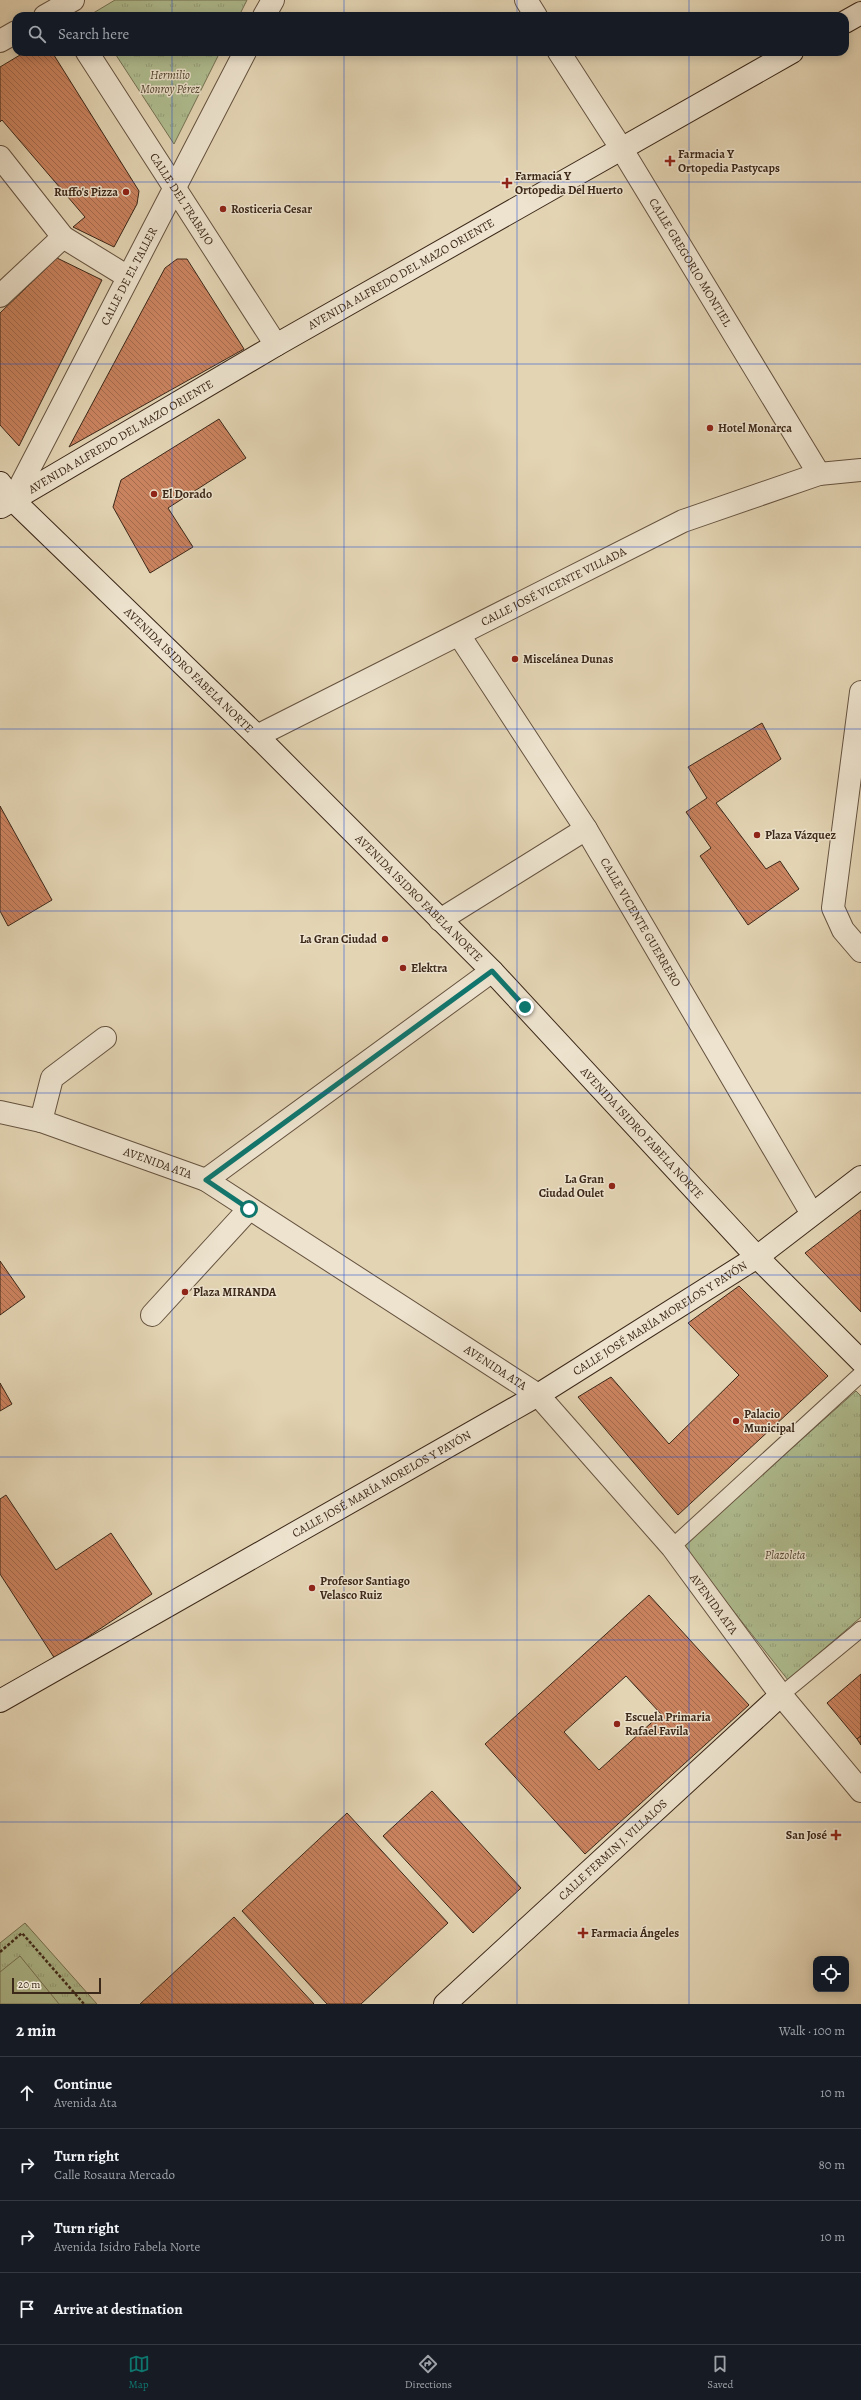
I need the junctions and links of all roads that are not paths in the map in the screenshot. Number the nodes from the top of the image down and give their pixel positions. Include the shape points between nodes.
1 (273, 0) edge
2 (526, 0) edge
3 (266, 12) edge
4 (534, 12) edge
5 (861, 13) edge
6 (849, 20) edge
7 (12, 34) edge
8 (0, 41) edge
9 (90, 56) edge
10 (243, 56) edge
11 (562, 56) edge
12 (785, 56) edge
13 (621, 148) junction
14 (0, 158) edge
15 (175, 185) junction
16 (63, 237) junction
17 (128, 276) junction
18 (0, 296) edge
19 (276, 346) junction
20 (861, 470) edge
21 (819, 474) junction
22 (0, 483) edge
23 (4, 500) edge
24 (459, 636) junction
25 (861, 692) edge
26 (257, 736) junction
27 (586, 829) junction
28 (440, 920) junction
29 (861, 951) edge
30 (492, 971) junction
31 (105, 1038) dead end
32 (0, 1112) edge
33 (41, 1121) junction
34 (861, 1177) edge
35 (206, 1180) junction
36 (249, 1209) junction
37 (812, 1214) junction
38 (757, 1257) junction
39 (152, 1316) dead end
40 (861, 1360) edge
41 (861, 1374) edge
42 (538, 1394) junction
43 (672, 1547) junction
44 (861, 1630) edge
45 (781, 1695) junction
46 (0, 1701) edge
47 (861, 1791) edge
48 (445, 2004) edge

1 - 3 street
2 - 4 street
5 - 6 street
7 - 8 street
9 - 15 street, CALLE DEL TRABAJO
10 - 15 street, CALLE DE EL TALLER
11 - 13 street, CALLE GREGORIO MONTIEL
12 - 13 street, AVENIDA ALFREDO DEL MAZO ORIENTE
13 - 19 street, AVENIDA ALFREDO DEL MAZO ORIENTE
13 - 21 street, CALLE GREGORIO MONTIEL
14 - 16 street
15 - 17 street, CALLE DE EL TALLER
15 - 19 street, CALLE DEL TRABAJO
16 - 17 street
16 - 18 street
17 - 23 street, CALLE DE EL TALLER
19 - 23 street, AVENIDA ALFREDO DEL MAZO ORIENTE
20 - 21 street, CALLE JOSÉ VICENTE VILLADA
21 - 24 street, CALLE JOSÉ VICENTE VILLADA via 683,521
22 - 23 street, AVENIDA ISIDRO FABELA NORTE
23 - 26 street, AVENIDA ISIDRO FABELA NORTE
24 - 26 street, CALLE JOSÉ VICENTE VILLADA
24 - 27 street, CALLE VICENTE GUERRERO
25 - 29 street via 832,908 843,930
26 - 28 street, AVENIDA ISIDRO FABELA NORTE
27 - 28 street
27 - 37 street, CALLE VICENTE GUERRERO
28 - 30 street, AVENIDA ISIDRO FABELA NORTE
30 - 35 street
30 - 38 street, AVENIDA ISIDRO FABELA NORTE
31 - 33 street via 52,1078
32 - 33 street, AVENIDA ATA
33 - 35 street, AVENIDA ATA
34 - 37 street, CALLE JOSÉ MARÍA MORELOS Y PAVÓN
35 - 36 street, AVENIDA ATA
36 - 39 street
36 - 42 street, AVENIDA ATA
37 - 38 street, CALLE JOSÉ MARÍA MORELOS Y PAVÓN
38 - 40 street, AVENIDA ISIDRO FABELA NORTE
38 - 42 street, CALLE JOSÉ MARÍA MORELOS Y PAVÓN
41 - 43 lane
42 - 43 street, AVENIDA ATA
42 - 46 street, CALLE JOSÉ MARÍA MORELOS Y PAVÓN
43 - 45 street, AVENIDA ATA
44 - 45 lane
45 - 47 street, AVENIDA ATA
45 - 48 street, CALLE FERMIN J. VILLALOS

